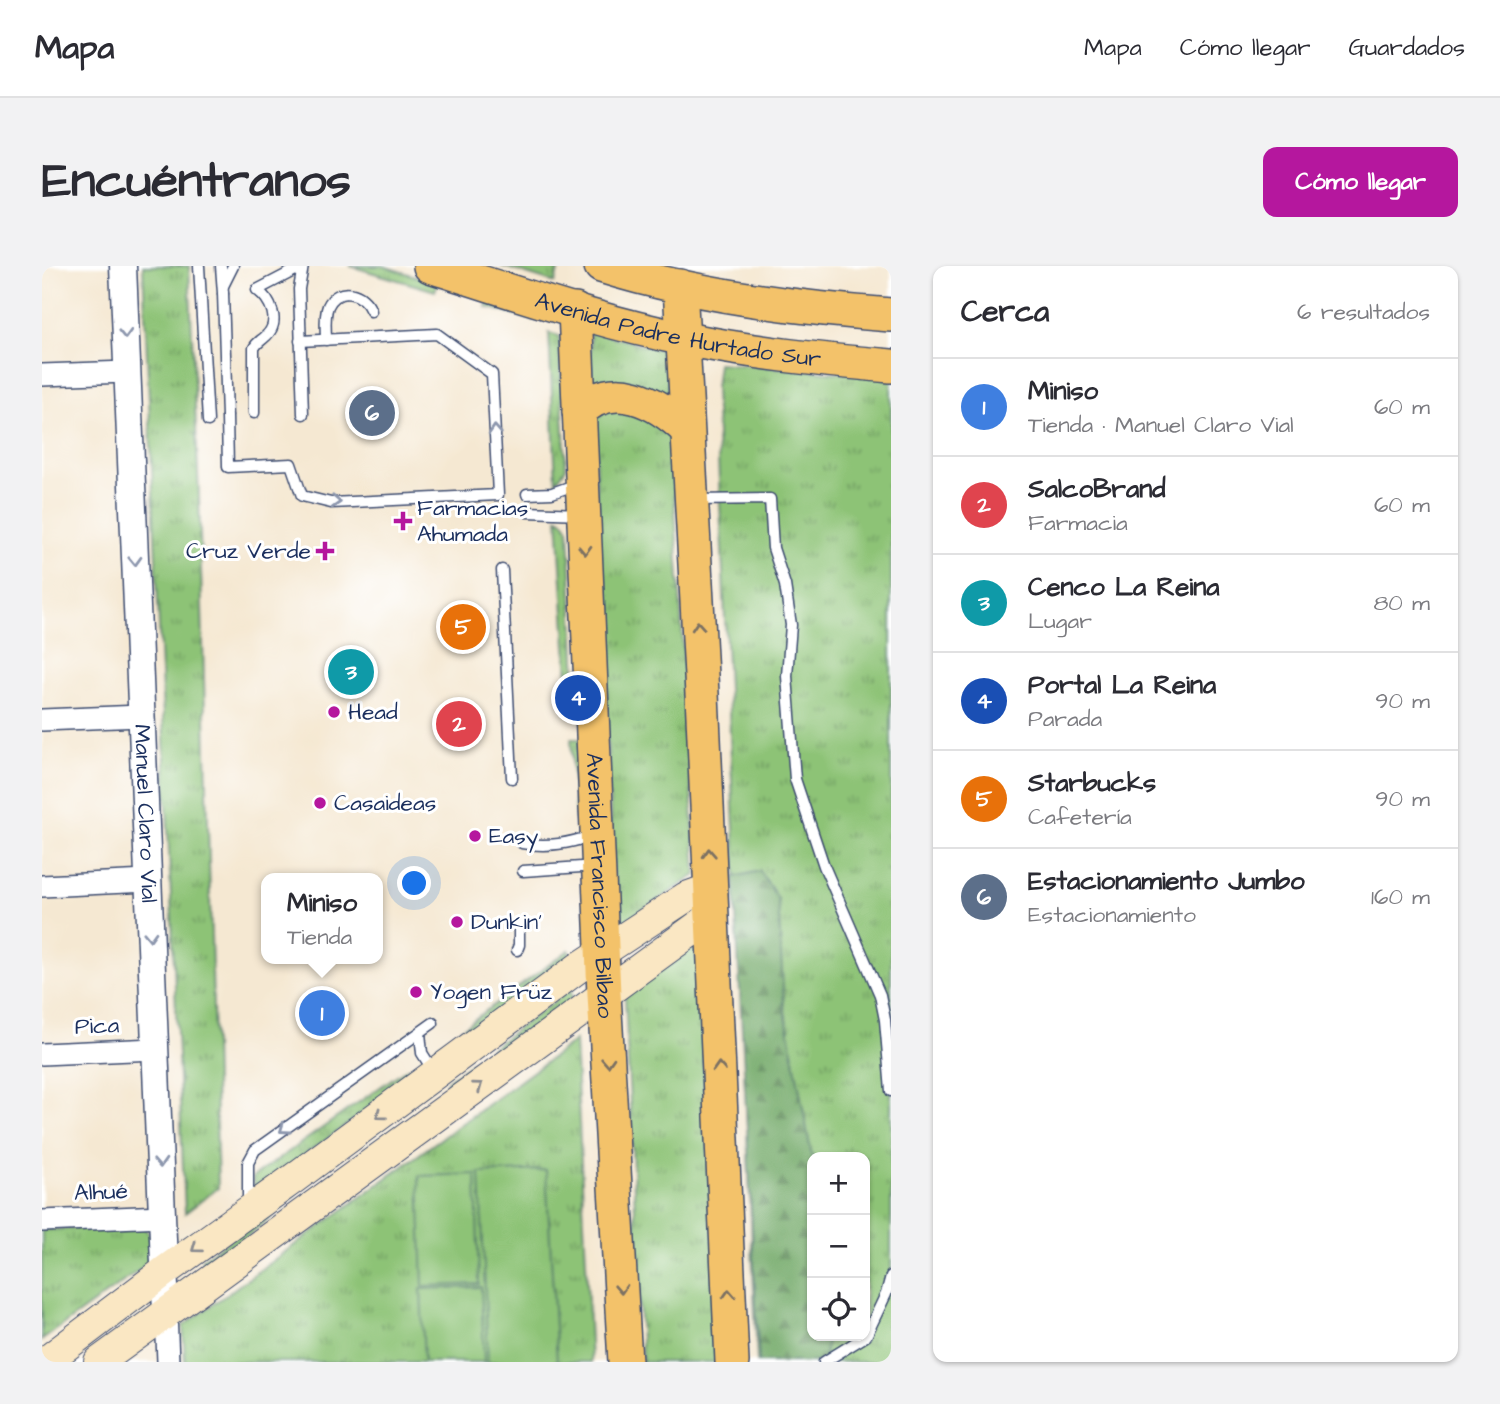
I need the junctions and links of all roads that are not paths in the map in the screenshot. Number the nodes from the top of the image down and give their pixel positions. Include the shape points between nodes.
1 (122, 266) edge
2 (199, 266) edge
3 (221, 266) edge
4 (233, 266) edge
5 (303, 266) edge
6 (430, 266) edge
7 (601, 266) edge
8 (637, 277) junction
9 (680, 281) junction
10 (223, 290) junction
11 (575, 310) junction
12 (371, 311) dead end
13 (891, 315) edge
14 (684, 339) junction
15 (326, 340) junction
16 (300, 341) junction
17 (891, 366) edge
18 (127, 372) junction
19 (42, 375) edge
20 (579, 412) junction
21 (254, 413) dead end
22 (303, 414) dead end
23 (208, 421) dead end
24 (687, 430) junction
25 (582, 482) junction
26 (527, 494) dead end
27 (690, 500) junction
28 (527, 512) dead end
29 (584, 514) junction
30 (502, 569) dead end
31 (141, 716) junction
32 (42, 720) edge
33 (512, 778) dead end
34 (522, 843) dead end
35 (598, 850) junction
36 (523, 871) dead end
37 (148, 881) junction
38 (42, 886) edge
39 (711, 902) junction
40 (519, 924) dead end
41 (517, 950) dead end
42 (602, 952) junction
43 (604, 994) junction
44 (433, 1023) dead end
45 (420, 1033) junction
46 (155, 1049) junction
47 (42, 1054) edge
48 (435, 1074) junction
49 (891, 1091) edge
50 (422, 1126) junction
51 (248, 1210) junction
52 (163, 1216) junction
53 (42, 1221) edge
54 (165, 1271) junction
55 (891, 1276) edge
56 (166, 1312) junction
57 (45, 1362) edge
58 (99, 1362) edge
59 (168, 1362) edge
60 (625, 1362) edge
61 (732, 1362) edge
62 (824, 1362) edge

1 -> 18 street, Manuel Claro Vial
2 - 23 lane
3 - 10 lane
4 - 10 lane
5 - 16 lane
5 - 21 lane via 257,290 268,300 273,322 254,348
6 - 11 main road, Avenida Padre Hurtado Sur
7 - 8 main road, Avenida Padre Hurtado Sur
8 - 9 main road, Avenida Padre Hurtado Sur
8 - 11 main road
9 - 13 main road, Avenida Padre Hurtado Sur via 794,304
9 - 14 main road
10 -> 15 lane, bridge via 228,467 291,464 302,496 331,503 498,495 492,374 437,334
11 - 14 main road, Avenida Padre Hurtado Sur
11 - 20 main road, Avenida Francisco Bilbao
12 - 15 lane via 357,294 337,296 328,306
14 - 17 main road, Avenida Padre Hurtado Sur
14 - 24 main road
15 - 16 lane
16 - 22 lane
18 - 19 street
18 -> 31 street, Manuel Claro Vial
20 - 24 main road via 597,399 632,396 657,405
20 - 25 main road, Avenida Francisco Bilbao
24 - 27 main road
25 - 26 lane via 552,493
25 - 29 main road, Avenida Francisco Bilbao
39 -> 27 main road
27 - 49 lane via 769,499 773,548 791,625 787,676 795,779 824,866 880,995
28 - 29 lane
29 -> 35 main road, Avenida Francisco Bilbao
30 - 33 lane
31 - 32 street
31 - 37 street, Manuel Claro Vial
34 - 35 lane via 575,842
35 - 36 lane
35 - 42 main road, Avenida Francisco Bilbao
37 - 38 street
37 -> 46 street, Manuel Claro Vial
39 - 42 main road via 686,897
39 - 43 main road
61 -> 39 main road
40 - 41 lane
42 - 43 main road, Avenida Francisco Bilbao
42 - 48 main road
50 -> 43 main road
43 -> 60 main road, Avenida Francisco Bilbao
44 - 45 lane
45 - 48 lane via 422,1054
45 -> 51 lane via 255,1150 248,1163
46 - 47 street, Pica
46 -> 52 street, Manuel Claro Vial
48 - 50 main road via 433,1106
48 -> 51 main road
50 - 56 main road
51 -> 54 main road
52 - 53 street, Alhué
52 - 54 street, Manuel Claro Vial
54 - 56 street, Manuel Claro Vial
54 - 57 main road
55 - 62 lane via 866,1336
56 - 58 main road
56 - 59 street, Manuel Claro Vial

